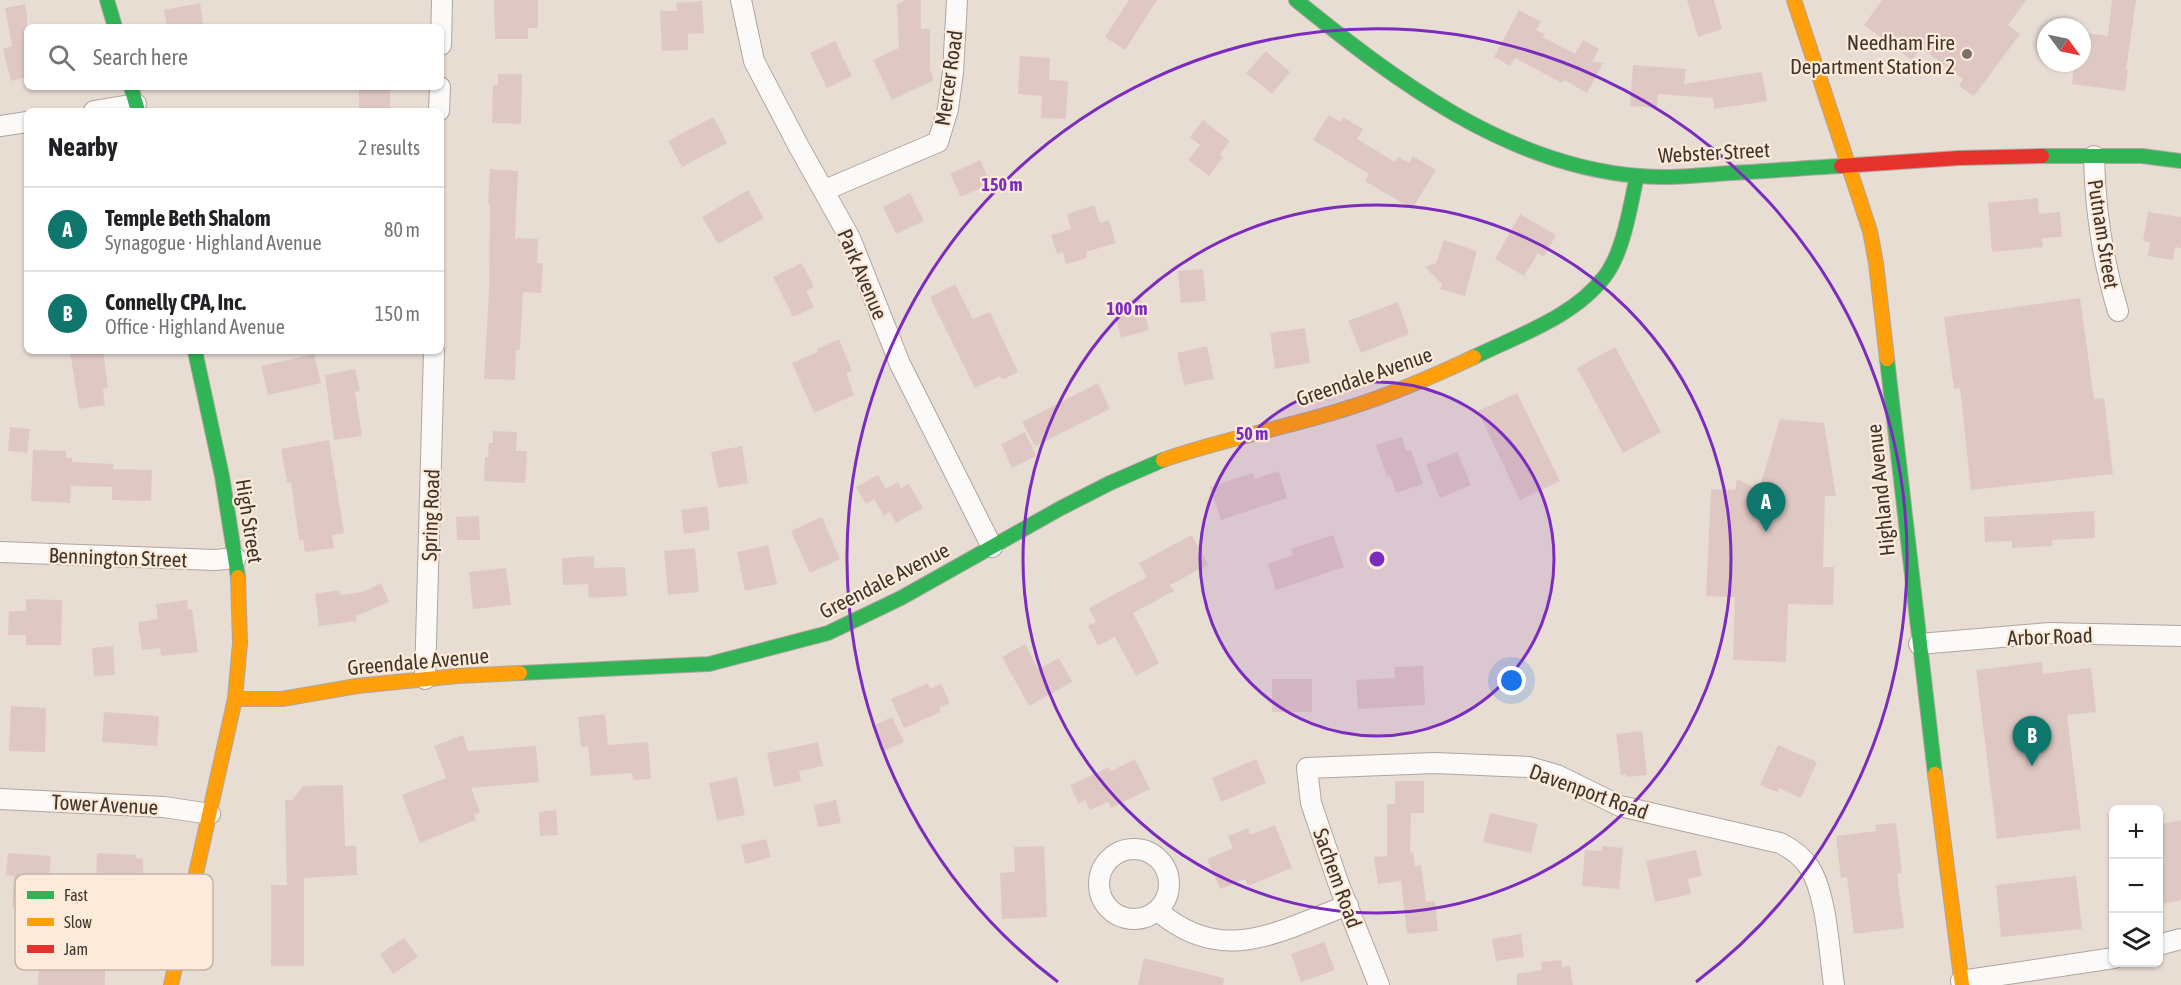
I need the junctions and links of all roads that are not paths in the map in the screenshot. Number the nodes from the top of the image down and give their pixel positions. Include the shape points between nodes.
1 (107, 0) edge
2 (442, 0) edge
3 (741, 0) edge
4 (957, 0) edge
5 (1296, 0) edge
6 (1794, 0) edge
7 (114, 24) edge
8 (441, 24) edge
9 (440, 90) edge
10 (135, 101) edge
11 (106, 108) edge
12 (440, 108) edge
13 (24, 122) edge
14 (0, 126) edge
15 (2094, 156) junction
16 (2181, 161) edge
17 (1848, 164) junction
18 (1637, 176) junction
19 (825, 190) junction
20 (2118, 311) dead end
21 (196, 354) edge
22 (434, 354) edge
23 (992, 547) junction
24 (0, 552) edge
25 (236, 558) junction
26 (2181, 636) edge
27 (1919, 644) junction
28 (425, 679) junction
29 (235, 699) junction
30 (1306, 768) joint
31 (0, 799) edge
32 (210, 814) junction
33 (196, 874) edge
34 (1348, 905) junction
35 (1158, 911) dead end
36 (2181, 939) edge
37 (2163, 944) edge
38 (2109, 959) edge
39 (174, 970) edge
40 (1962, 983) edge
41 (171, 985) edge
42 (1379, 985) edge
43 (1834, 985) edge

1 - 7 street
2 - 8 street
3 - 19 street, Park Avenue via 754,61
4 - 19 street, Mercer Road via 948,110 938,142
5 - 18 street, Webster Street via 1374,61 1466,120 1530,150
6 - 17 street, Highland Avenue
9 - 12 street
10 - 11 street
13 - 14 street
15 - 16 street, Webster Street
15 - 17 street, Webster Street
15 - 20 street, Putnam Street via 2106,264
17 - 18 street, Webster Street
17 - 27 street, Highland Avenue via 1876,263
18 - 23 street, Greendale Avenue via 1620,245 1606,275 1580,302 1552,319 1432,377 1346,409 1205,445 1155,463 1090,493
19 - 23 street, Park Avenue via 850,238 900,364
21 - 25 street, High Street
22 - 28 street, Spring Road
23 - 28 street, Greendale Avenue via 828,633 709,664
24 - 25 street, Bennington Street
25 - 29 street, High Street via 241,657
26 - 27 street, Arbor Road via 2049,633
27 - 40 street, Highland Avenue
28 - 29 street, Greendale Avenue via 282,699
29 - 32 street
30 - 34 street, Sachem Road via 1311,803
30 - 43 street, Davenport Road via 1435,763 1529,767 1557,775 1620,806 1780,843 1802,858 1816,879
31 - 32 street, Tower Avenue via 164,807
32 - 33 street
34 - 35 street via 1240,942 1187,931
34 - 42 street, Sachem Road
36 - 37 street
38 - 40 street
39 - 41 street

